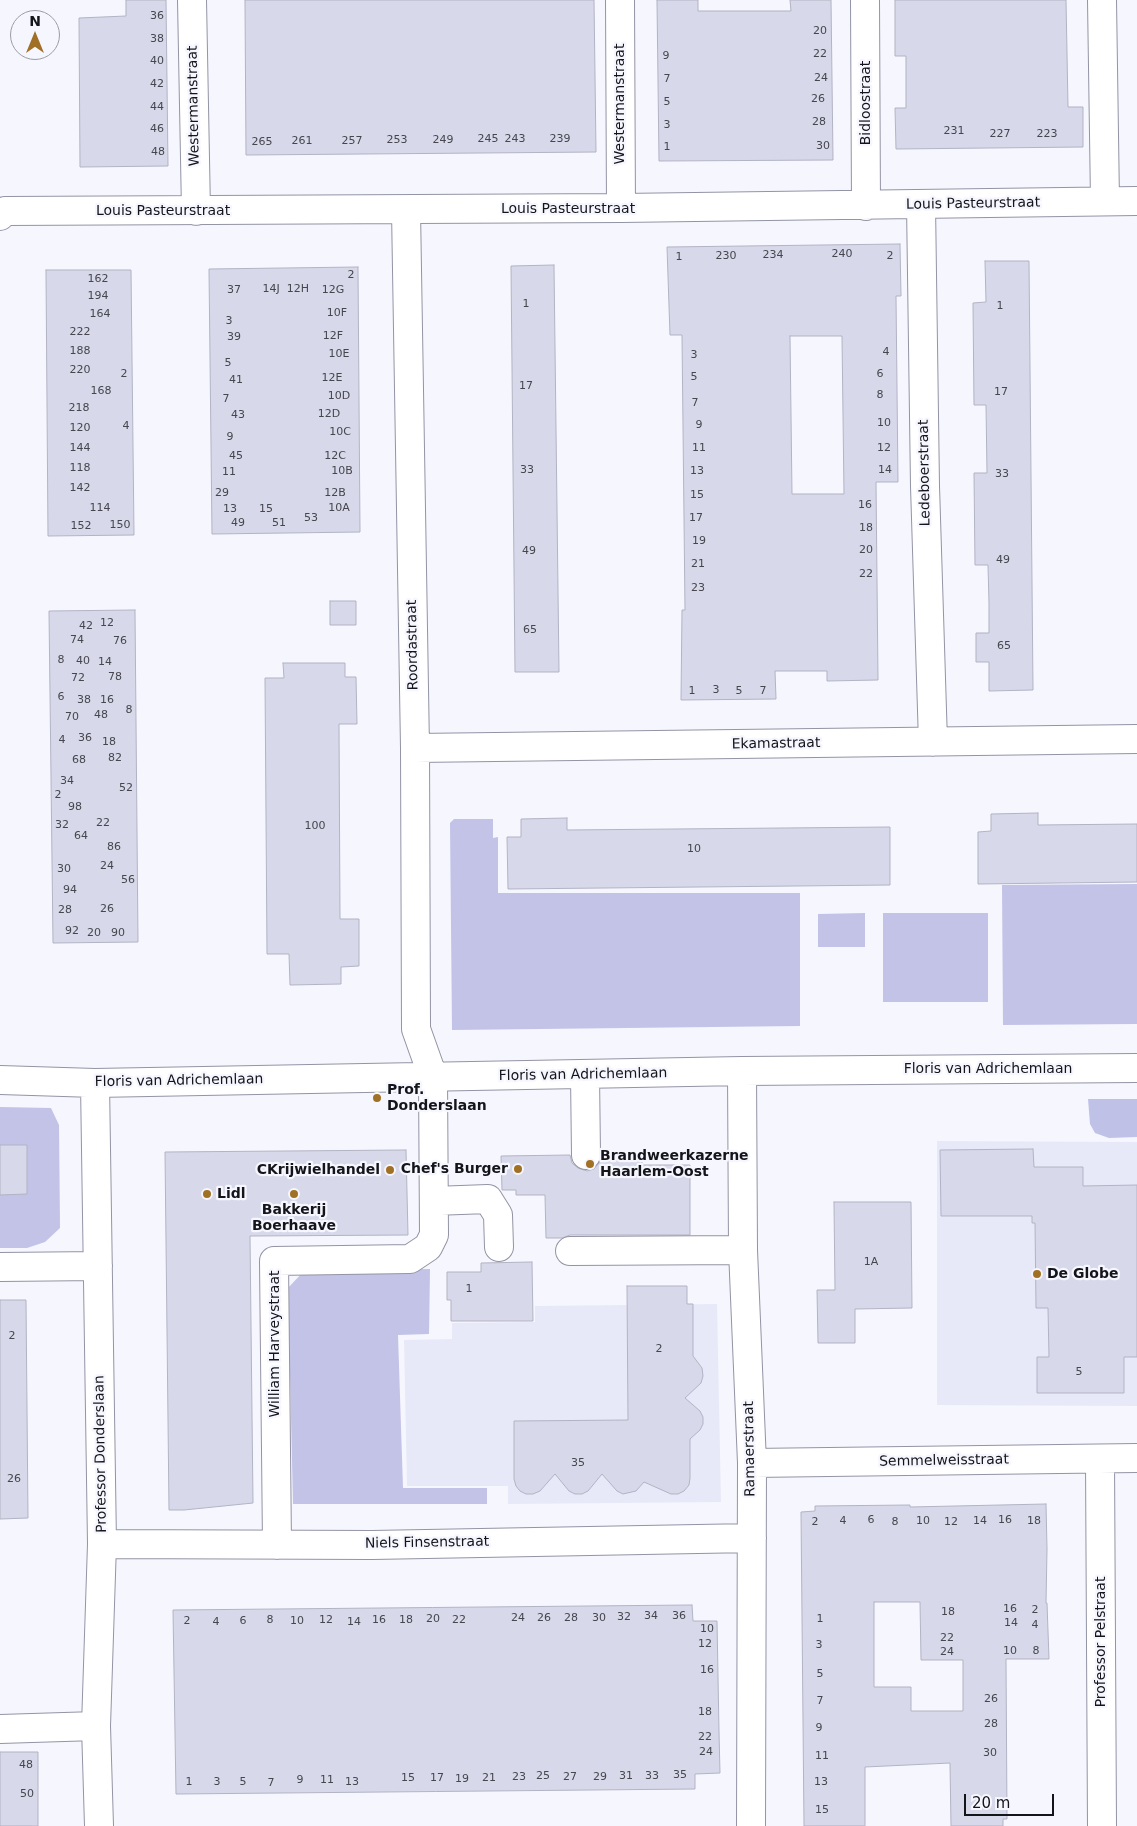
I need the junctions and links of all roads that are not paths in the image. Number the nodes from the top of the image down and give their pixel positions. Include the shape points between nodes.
1 (192, 0) edge
2 (620, 0) edge
3 (865, 0) edge
4 (1102, 0) edge
5 (1105, 201) junction
6 (1137, 201) edge
7 (921, 204) junction
8 (866, 206) junction
9 (621, 208) junction
10 (406, 210) junction
11 (196, 211) junction
12 (0, 216) edge
13 (1137, 739) edge
14 (933, 742) junction
15 (415, 748) junction
16 (1137, 1068) edge
17 (742, 1071) junction
18 (585, 1075) junction
19 (433, 1077) junction
20 (0, 1080) edge
21 (95, 1083) junction
22 (586, 1155) dead end
23 (434, 1201) junction
24 (499, 1247) dead end
25 (743, 1250) junction
26 (570, 1251) dead end
27 (98, 1266) junction
28 (0, 1267) edge
29 (1137, 1458) edge
30 (1100, 1459) junction
31 (752, 1463) junction
32 (752, 1538) junction
33 (102, 1544) junction
34 (277, 1545) junction
35 (96, 1726) junction
36 (0, 1728) edge
37 (99, 1826) edge
38 (751, 1826) edge
39 (1102, 1826) edge

1 - 11 street, Westermanstraat
2 - 9 street, Westermanstraat
3 - 8 street, Bidloostraat
4 - 5 street
5 - 6 street, Louis Pasteurstraat
5 - 7 street, Louis Pasteurstraat
7 - 8 street, Louis Pasteurstraat
7 - 14 street, Ledeboerstraat
8 - 9 street, Louis Pasteurstraat
9 - 10 street, Louis Pasteurstraat
10 - 11 street, Louis Pasteurstraat
10 - 15 street, Roordastraat
11 - 12 street, Louis Pasteurstraat via 5,211
13 - 14 street, Ekamastraat
14 - 15 street, Ekamastraat
15 - 19 street, Roordastraat via 416,1029
16 - 17 street, Floris van Adrichemlaan
17 - 18 street, Floris van Adrichemlaan
17 - 25 street, Ramaerstraat
18 - 19 street, Floris van Adrichemlaan
18 - 22 street
19 - 21 street, Floris van Adrichemlaan
19 - 23 street, William Harveystraat
20 - 21 street, Floris van Adrichemlaan
21 - 27 street, Professor Donderslaan
23 - 24 street via 488,1199 498,1215
23 - 34 street, William Harveystraat via 434,1235 428,1247 410,1259 274,1261
25 - 26 street
25 - 31 street, Ramaerstraat
27 - 28 street
27 - 33 street, Professor Donderslaan
29 - 30 street, Semmelweisstraat
30 - 31 street, Semmelweisstraat
30 - 39 street, Professor Pelstraat
31 - 32 street, Ramaerstraat
32 - 34 street, Niels Finsenstraat
32 - 38 street, Ramaerstraat
33 - 34 street, Niels Finsenstraat
33 - 35 street, Professor Donderslaan
35 - 36 street
35 - 37 street, Professor Donderslaan

